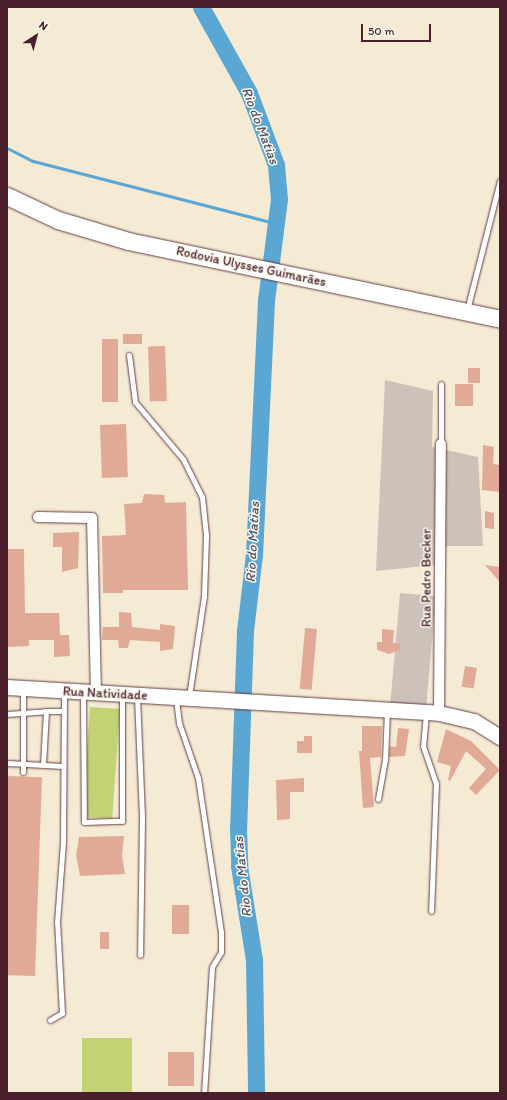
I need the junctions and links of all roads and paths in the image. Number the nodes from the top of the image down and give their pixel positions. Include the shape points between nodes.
1 (500, 181) edge
2 (7, 196) edge
3 (467, 311) junction
4 (500, 319) edge
5 (129, 355) dead end
6 (441, 384) dead end
7 (441, 444) joint
8 (38, 517) dead end
9 (7, 686) edge
10 (23, 689) junction
11 (64, 692) junction
12 (90, 693) junction
13 (130, 695) junction
14 (182, 698) junction
15 (388, 710) junction
16 (46, 711) junction
17 (63, 711) junction
18 (23, 712) junction
19 (433, 713) junction
20 (7, 714) edge
21 (500, 737) edge
22 (7, 763) edge
23 (22, 764) junction
24 (43, 765) junction
25 (62, 766) junction
26 (23, 772) dead end
27 (378, 799) dead end
28 (431, 911) dead end
29 (140, 955) dead end
30 (50, 1020) dead end
31 (204, 1093) edge

1 - 3 lane
2 - 3 highway, Rodovia Ulysses Guimarães via 58,220 97,233 289,276
3 - 4 highway, Rodovia Ulysses Guimarães
5 - 14 lane via 135,402 183,459 202,497 206,536 204,596
6 - 7 lane
7 - 19 street, Rua Pedro Becker
8 - 12 street via 92,518
9 - 10 main road, Rua Natividade
10 - 11 main road, Rua Natividade
10 - 18 lane
11 - 12 main road, Rua Natividade
11 - 17 lane
12 - 13 main road, Rua Natividade
12 - 13 lane via 84,822 122,821
13 - 14 main road, Rua Natividade
13 - 29 lane via 142,818
14 - 15 main road, Rua Natividade
14 - 31 lane via 179,723 198,778 221,932 221,952 212,967
15 - 19 main road, Rua Natividade
15 - 27 lane via 385,760
16 - 17 lane
16 - 18 lane
16 - 24 lane
17 - 25 lane
18 - 20 lane
18 - 23 lane
19 - 21 main road, Rua Natividade via 474,721
19 - 28 lane via 423,746 436,783
22 - 23 lane
23 - 24 lane
23 - 26 lane
24 - 25 lane
25 - 30 lane via 63,842 57,922 62,1013

